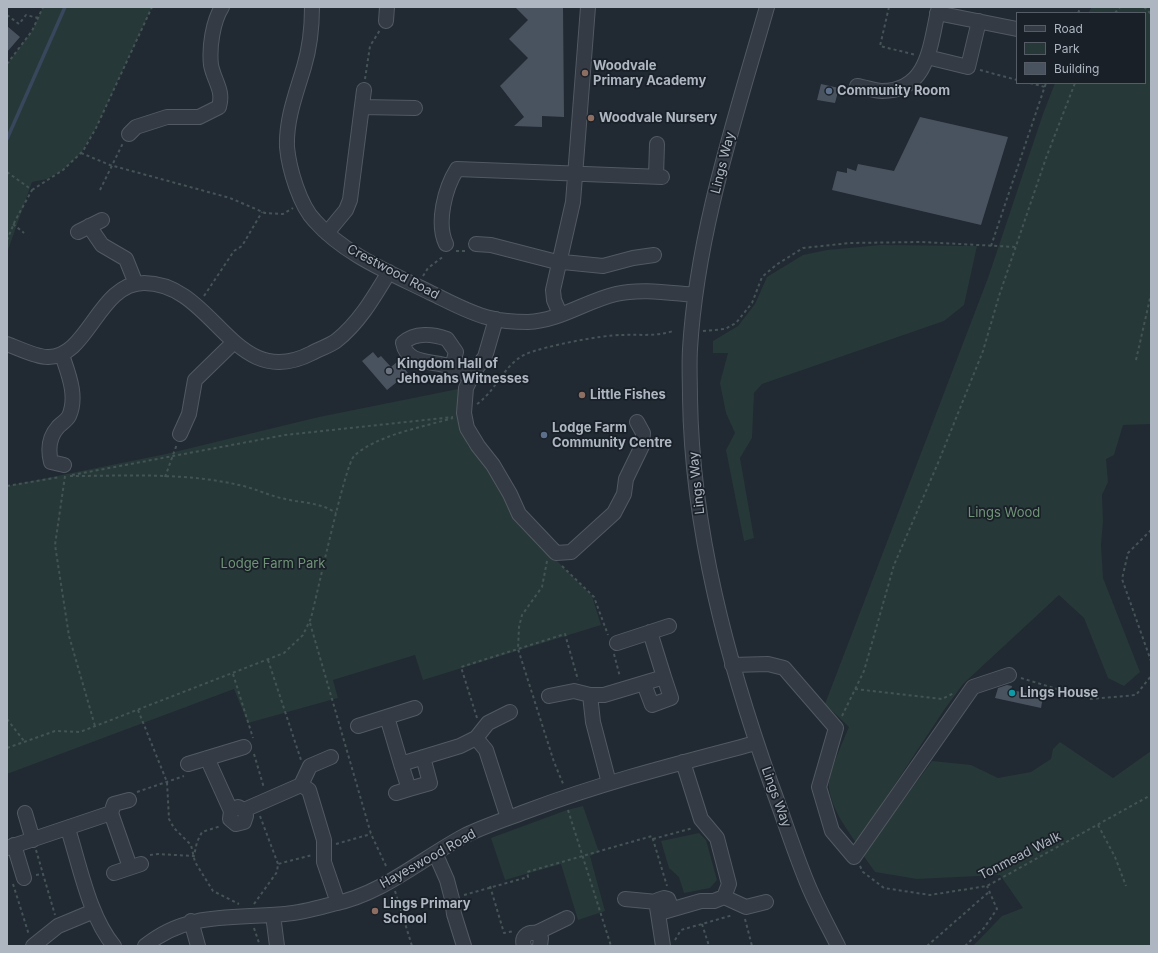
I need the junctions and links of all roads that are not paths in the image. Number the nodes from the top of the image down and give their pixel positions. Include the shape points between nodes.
1 (222, 7) edge
2 (312, 7) edge
3 (588, 7) edge
4 (767, 7) edge
5 (938, 10) edge
6 (979, 21) junction
7 (1016, 29) edge
8 (927, 57) junction
9 (857, 86) dead end
10 (364, 90) road end
11 (362, 107) junction
12 (415, 108) dead end
13 (129, 134) road end
14 (657, 144) dead end
15 (575, 173) junction
16 (102, 220) dead end
17 (327, 233) junction
18 (476, 244) dead end
19 (447, 249) road end
20 (654, 255) dead end
21 (561, 261) junction
22 (390, 272) junction
23 (136, 284) junction
24 (696, 295) junction
25 (560, 314) junction
26 (496, 319) junction
27 (234, 342) junction
28 (7, 344) edge
29 (62, 355) junction
30 (452, 367) dead end
31 (471, 378) junction
32 (637, 422) dead end
33 (180, 434) road end
34 (64, 471) road end
35 (669, 626) dead end
36 (650, 632) junction
37 (617, 643) dead end
38 (732, 665) junction
39 (1009, 675) dead end
40 (664, 677) junction
41 (644, 684) junction
42 (586, 693) junction
43 (549, 696) dead end
44 (415, 708) dead end
45 (510, 712) dead end
46 (387, 717) junction
47 (358, 726) dead end
48 (479, 735) junction
49 (756, 743) junction
50 (244, 747) dead end
51 (331, 757) dead end
52 (423, 757) junction
53 (207, 758) junction
54 (683, 762) junction
55 (401, 764) junction
56 (188, 769) road end
57 (303, 780) junction
58 (609, 783) junction
59 (129, 800) road end
60 (25, 813) dead end
61 (111, 813) junction
62 (508, 818) junction
63 (68, 829) junction
64 (33, 840) junction
65 (10, 847) edge
66 (436, 855) junction
67 (114, 873) dead end
68 (24, 878) road end
69 (724, 897) junction
70 (625, 899) dead end
71 (766, 902) dead end
72 (338, 904) junction
73 (662, 904) junction
74 (94, 911) junction
75 (273, 915) junction
76 (567, 918) dead end
77 (191, 921) junction
78 (532, 940) edge
79 (38, 944) edge
80 (114, 946) edge
81 (145, 946) edge
82 (198, 946) edge
83 (277, 946) edge
84 (464, 946) edge
85 (663, 946) edge
86 (838, 946) edge

1 - 13 street via 213,27 211,64 222,96 219,107 199,117 167,117 136,127
2 - 17 street, Crestwood Road via 312,34 288,121 287,148 303,202 314,220
3 - 15 street
4 - 24 street, Lings Way via 721,168
5 - 6 street
5 - 8 street
6 - 7 street
6 - 8 street via 968,66
8 - 9 street via 914,82 882,91
10 - 11 street
11 - 12 street
11 - 17 street via 350,200 346,210
14 - 15 street via 659,176
15 - 19 street via 457,169 445,194 442,236
15 - 21 street via 573,202
16 - 23 street via 84,229 102,245 126,259
17 - 22 street, Crestwood Road via 355,254
18 - 21 street
20 - 21 street via 604,266
21 - 25 street via 553,290
22 - 26 street, Crestwood Road via 462,307
22 - 27 street via 368,308 335,341 301,359 274,363 253,357
23 - 27 street via 144,283 173,289 198,306
23 - 29 street via 109,301 73,346
24 - 25 street, Crestwood Road via 650,291 616,294
24 - 38 street, Lings Way via 690,352 691,426 696,484 701,528
25 - 26 street, Crestwood Road via 528,322
26 - 31 street via 485,356
27 - 33 street via 195,380 189,414
28 - 29 street via 47,357
29 - 34 street via 72,383 73,398 69,416 54,431 48,449 51,462
30 - 31 street
31 - 32 street via 466,388 462,415 467,428 493,465 519,514 556,553 571,552 614,513 624,494 626,479 642,446 643,433
35 - 36 street
36 - 37 street
36 - 40 street
38 - 39 street via 768,664 784,668 836,728 819,787 832,831 854,857 973,687
38 - 49 street, Lings Way
40 - 41 street
40 - 41 street via 671,698 665,701 652,705
41 - 42 street via 604,695
42 - 43 street via 565,692
42 - 58 street
44 - 46 street
45 - 48 street via 488,723
46 - 47 street
46 - 55 street
48 - 52 street via 460,746
48 - 62 street
49 - 54 street, Hayeswood Road
49 - 86 street, Lings Way via 806,882
50 - 53 street
51 - 57 street via 310,766
52 - 55 street
52 - 55 street via 430,783 402,791
53 - 56 street
53 - 57 street via 241,812
54 - 58 street, Hayeswood Road
54 - 69 street via 701,819 717,838 729,884
57 - 72 street via 309,790 324,840 324,862
58 - 62 street, Hayeswood Road
59 - 61 street via 114,804
60 - 64 street
61 - 63 street
61 - 67 street via 133,864
62 - 66 street, Hayeswood Road via 466,836
63 - 64 street
63 - 74 street
64 - 65 street
65 - 68 street
66 - 72 street, Hayeswood Road via 392,880
66 - 84 street via 447,880
69 - 71 street via 742,908
69 - 73 street via 714,901
70 - 73 street
72 - 75 street, Hayeswood Road
73 - 85 street
74 - 79 street via 58,926
74 - 80 street via 101,928
75 - 77 street, Hayeswood Road via 251,912
75 - 83 street
76 - 78 street
77 - 81 street, Hayeswood Road via 157,936
77 - 82 street

